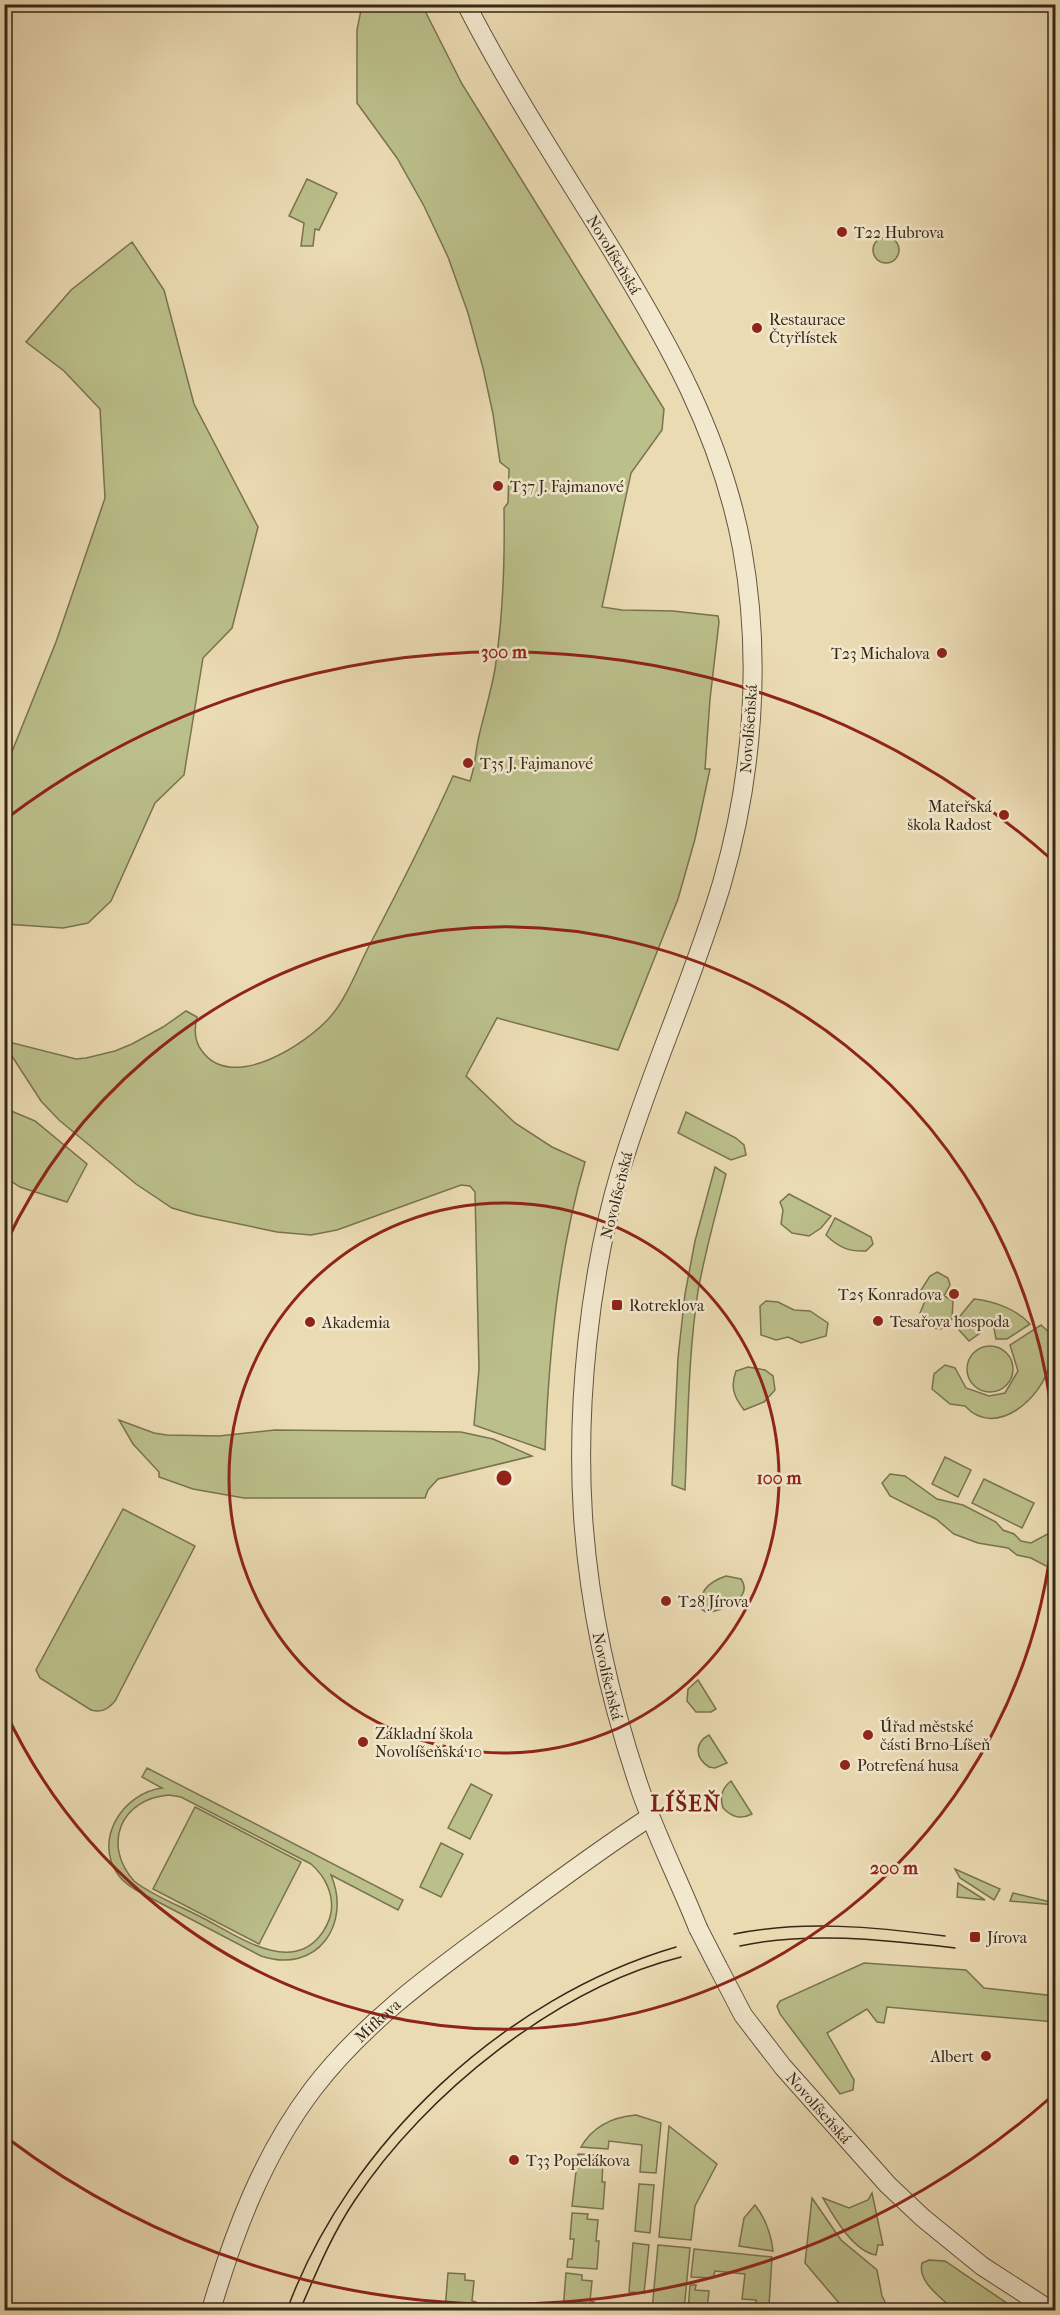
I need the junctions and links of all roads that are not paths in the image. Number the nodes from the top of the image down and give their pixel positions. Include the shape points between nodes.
1 (466, 4) edge
2 (650, 1817) junction
3 (211, 2310) edge
4 (1050, 2310) edge

1 - 2 street, Novolíšeňská via 514,92 654,319 687,380 724,474 748,593 751,701 737,819 712,911 618,1177 597,1278 586,1369 582,1467 588,1554 610,1685
2 - 3 street, Mifkova via 419,1983 354,2040 312,2090 269,2159 232,2241
2 - 4 street, Novolíšeňská, bridge via 698,1928 743,2014 783,2067 888,2185 923,2218 982,2266

